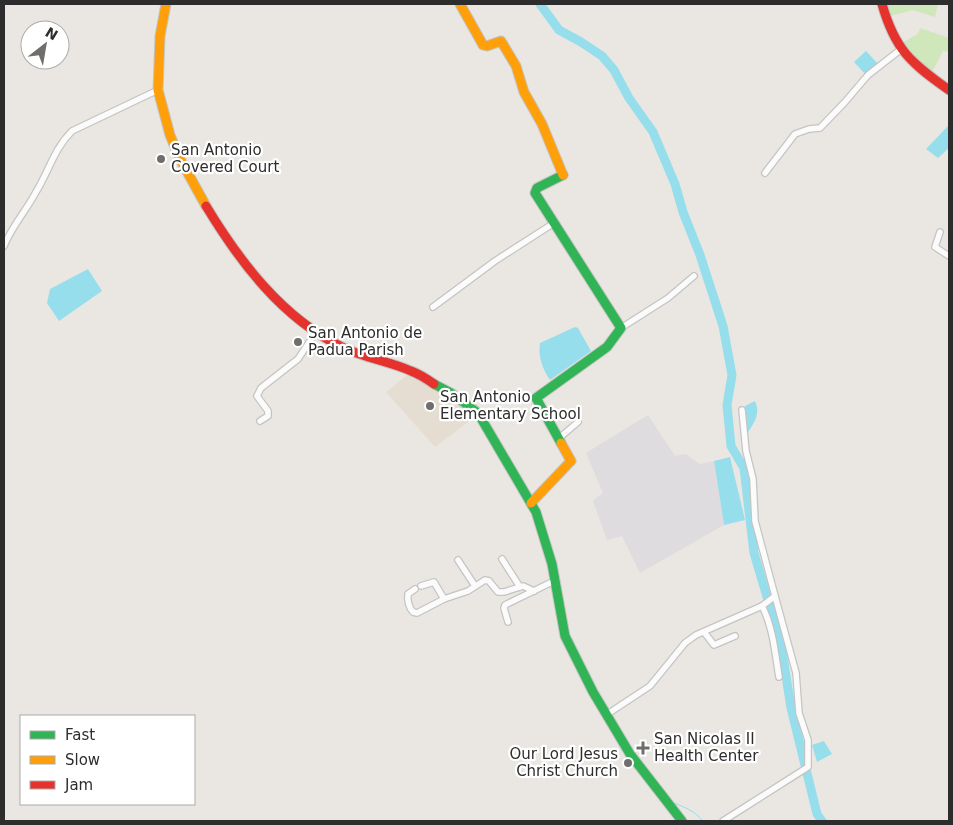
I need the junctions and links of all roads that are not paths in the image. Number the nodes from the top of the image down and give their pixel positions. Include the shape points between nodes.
1 (166, 4) edge
2 (460, 4) edge
3 (882, 4) edge
4 (900, 50) junction
5 (158, 90) junction
6 (949, 90) edge
7 (765, 173) dead end
8 (554, 223) junction
9 (940, 232) dead end
10 (4, 246) edge
11 (949, 256) edge
12 (694, 276) dead end
13 (433, 307) dead end
14 (621, 328) junction
15 (316, 332) junction
16 (742, 410) dead end
17 (260, 421) dead end
18 (578, 422) dead end
19 (558, 439) junction
20 (531, 503) junction
21 (502, 559) dead end
22 (458, 560) dead end
23 (554, 582) junction
24 (475, 586) junction
25 (520, 587) junction
26 (534, 591) junction
27 (774, 597) junction
28 (444, 599) junction
29 (764, 604) junction
30 (508, 622) dead end
31 (704, 632) junction
32 (735, 636) dead end
33 (779, 677) dead end
34 (606, 715) junction
35 (682, 821) edge
36 (723, 821) edge

1 - 5 street via 160,36
2 - 8 street via 484,46 501,41 516,66 524,92 563,170 563,176 535,190
3 - 4 street via 887,26
4 - 6 street via 915,66
4 - 7 street via 868,75 820,128 795,134
5 - 10 street via 72,131 61,142 37,191 16,221
5 - 15 street via 179,156 222,232 280,304
8 - 13 street
8 - 14 street
9 - 11 street via 935,247
12 - 14 street via 668,298
14 - 19 street via 608,347 536,398
15 - 17 street via 298,359 261,388 257,396 268,416
15 - 20 street via 343,348 411,371 451,393 478,414
16 - 27 street via 746,451 753,478 755,521
18 - 19 street
19 - 20 street via 570,461
20 - 23 street
21 - 25 street
22 - 24 street
23 - 26 street
23 - 34 street via 565,636
24 - 25 street via 485,580 498,592
24 - 28 street
25 - 26 street via 527,586
26 - 30 street via 505,605
27 - 29 street
27 - 36 street via 796,673 799,713 808,740 808,767
28 - 28 street via 434,582 410,592 407,597 410,609 417,613
29 - 31 street
29 - 33 street
31 - 32 street via 714,645
31 - 34 street via 685,644 650,686
34 - 35 street via 630,754

